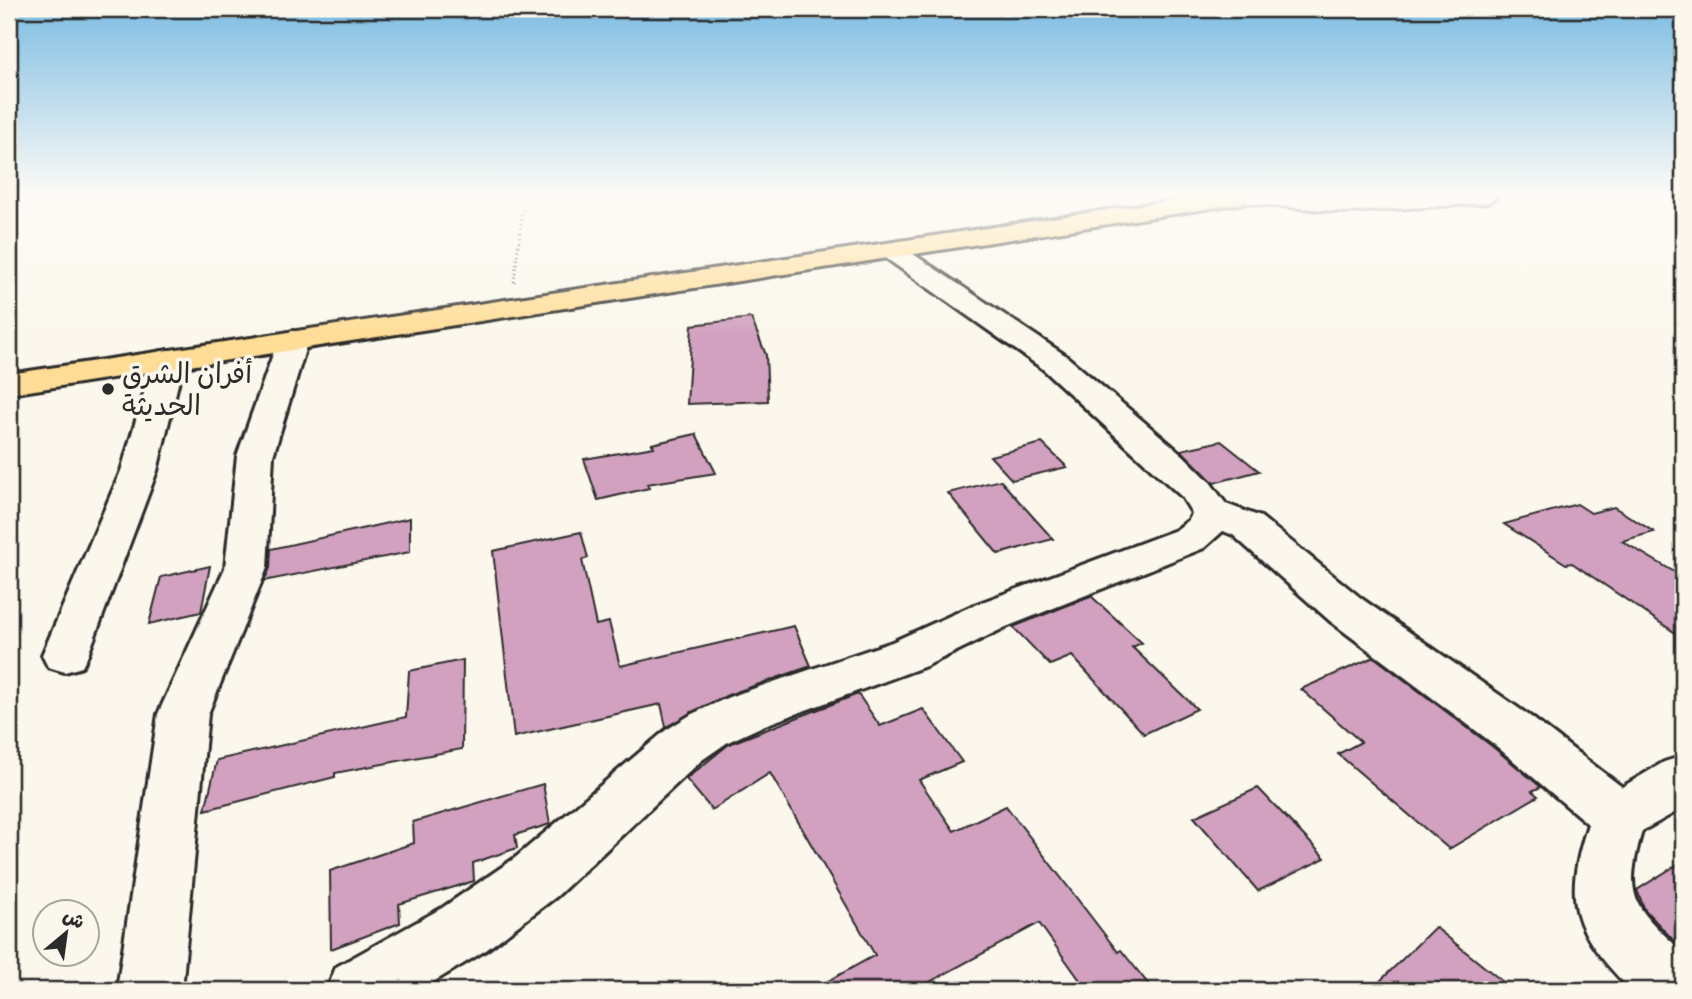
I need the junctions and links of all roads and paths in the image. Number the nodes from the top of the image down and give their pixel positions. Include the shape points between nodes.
1 (519, 243) edge
2 (881, 243) edge
3 (946, 243) edge
4 (892, 251) junction
5 (679, 275) junction
6 (513, 293) junction
7 (293, 340) junction
8 (169, 359) junction
9 (9, 368) edge
10 (9, 384) edge
11 (1212, 513) junction
12 (65, 655) dead end
13 (1683, 778) edge
14 (1618, 816) junction
15 (149, 990) edge
16 (359, 990) edge
17 (1677, 990) edge

1 - 6 path
2 - 5 main road
3 - 4 main road
4 - 5 main road
4 - 11 street via 1054,362 1170,463
5 - 6 main road
5 - 7 main road
6 - 9 main road
7 - 8 main road
7 - 15 street via 255,456 246,568 183,714
8 - 10 main road
8 - 12 street via 139,471
11 - 14 street via 1247,526 1346,610 1513,731
11 - 16 street via 1206,527 1189,539 990,616 909,654 710,728 536,877 464,929
13 - 14 street
14 - 17 street via 1603,872 1604,903 1630,944

